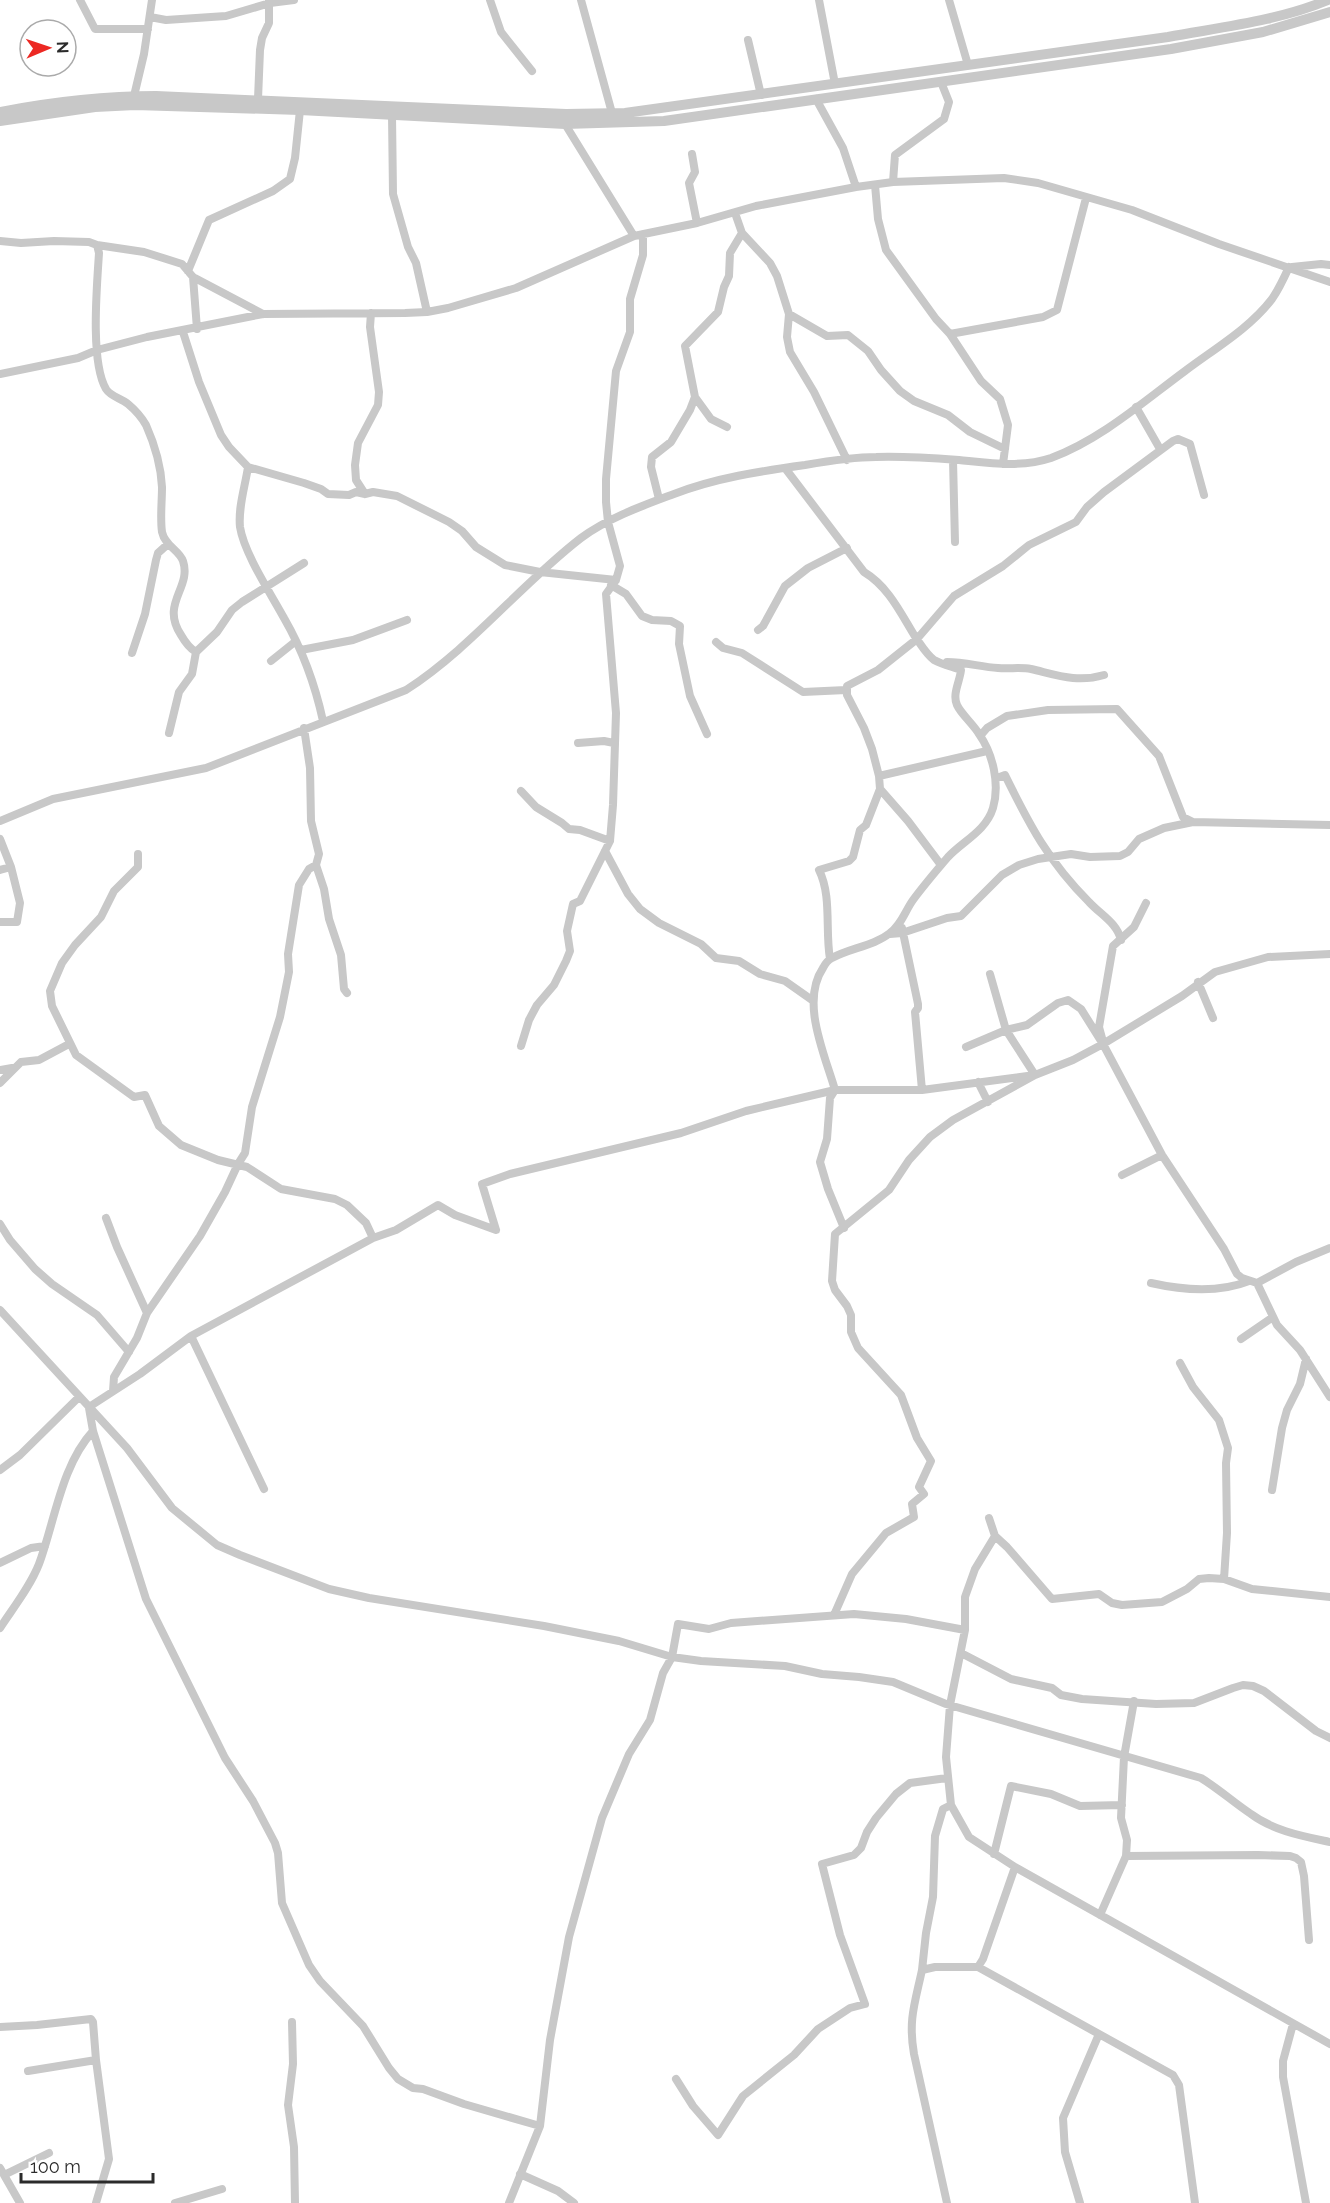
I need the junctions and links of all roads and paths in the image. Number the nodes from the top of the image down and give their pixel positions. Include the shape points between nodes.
1 (80, 0) edge
2 (152, 0) edge
3 (294, 0) edge
4 (490, 0) edge
5 (581, 0) edge
6 (819, 0) edge
7 (949, 0) edge
8 (1328, 0) edge
9 (270, 2) edge
10 (1330, 12) edge
11 (150, 17) junction
12 (148, 30) junction
13 (748, 40) dead end
14 (968, 65) junction
15 (532, 71) dead end
16 (941, 82) junction
17 (835, 84) junction
18 (761, 95) junction
19 (134, 96) junction
20 (258, 99) junction
21 (816, 99) junction
22 (300, 111) junction
23 (0, 112) edge
24 (612, 113) junction
25 (392, 115) junction
26 (0, 121) edge
27 (565, 124) junction
28 (692, 154) dead end
29 (892, 182) junction
30 (875, 185) junction
31 (856, 187) junction
32 (1086, 198) junction
33 (735, 213) junction
34 (697, 223) junction
35 (742, 233) junction
36 (638, 235) junction
37 (0, 242) edge
38 (97, 245) junction
39 (1330, 265) edge
40 (1289, 267) junction
41 (191, 274) junction
42 (1330, 282) edge
43 (427, 312) junction
44 (372, 313) junction
45 (263, 314) junction
46 (789, 314) junction
47 (197, 328) junction
48 (183, 332) junction
49 (950, 334) junction
50 (97, 350) junction
51 (0, 374) edge
52 (695, 398) junction
53 (1136, 407) junction
54 (727, 427) dead end
55 (1005, 449) junction
56 (1160, 450) junction
57 (847, 460) junction
58 (953, 460) junction
59 (1003, 464) junction
60 (248, 467) junction
61 (785, 468) junction
62 (365, 494) junction
63 (1204, 495) dead end
64 (659, 500) junction
65 (608, 522) junction
66 (955, 542) dead end
67 (168, 544) junction
68 (847, 548) junction
69 (304, 563) dead end
70 (540, 572) junction
71 (613, 583) junction
72 (267, 586) junction
73 (407, 620) dead end
74 (758, 630) dead end
75 (917, 639) junction
76 (296, 641) junction
77 (716, 642) dead end
78 (301, 650) junction
79 (196, 652) junction
80 (132, 653) dead end
81 (271, 660) dead end
82 (944, 662) junction
83 (1104, 675) dead end
84 (846, 690) junction
85 (323, 722) junction
86 (304, 729) junction
87 (169, 733) dead end
88 (707, 734) dead end
89 (981, 735) junction
90 (578, 743) dead end
91 (615, 743) junction
92 (987, 751) junction
93 (879, 776) junction
94 (997, 778) junction
95 (880, 789) junction
96 (521, 791) dead end
97 (0, 820) edge
98 (1193, 822) junction
99 (1330, 825) edge
100 (0, 839) edge
101 (610, 841) junction
102 (605, 851) junction
103 (138, 854) dead end
104 (1049, 857) junction
105 (316, 865) junction
106 (940, 866) junction
107 (11, 867) junction
108 (0, 870) edge
109 (1146, 903) dead end
110 (902, 921) junction
111 (0, 922) edge
112 (902, 933) junction
113 (890, 934) junction
114 (1121, 940) junction
115 (1330, 954) edge
116 (830, 959) junction
117 (990, 974) dead end
118 (1198, 982) junction
119 (347, 993) dead end
120 (812, 1000) junction
121 (1213, 1018) dead end
122 (1006, 1030) junction
123 (69, 1044) junction
124 (1103, 1044) junction
125 (521, 1046) dead end
126 (966, 1047) dead end
127 (12, 1068) junction
128 (0, 1070) edge
129 (1035, 1075) junction
130 (978, 1082) junction
131 (0, 1083) edge
132 (835, 1090) junction
133 (922, 1090) junction
134 (988, 1102) junction
135 (1162, 1155) junction
136 (238, 1164) junction
137 (1122, 1175) dead end
138 (106, 1218) dead end
139 (0, 1224) edge
140 (844, 1228) junction
141 (373, 1239) junction
142 (1330, 1248) edge
143 (1253, 1282) junction
144 (1151, 1283) dead end
145 (0, 1310) edge
146 (147, 1313) junction
147 (1274, 1317) junction
148 (191, 1336) junction
149 (1241, 1339) dead end
150 (129, 1352) junction
151 (1306, 1359) junction
152 (1180, 1364) dead end
153 (113, 1391) junction
154 (79, 1397) junction
155 (1330, 1397) edge
156 (89, 1407) junction
157 (93, 1431) junction
158 (0, 1470) edge
159 (264, 1489) dead end
160 (1272, 1490) dead end
161 (989, 1518) dead end
162 (995, 1536) junction
163 (45, 1546) junction
164 (0, 1563) edge
165 (1224, 1579) junction
166 (1330, 1598) edge
167 (834, 1615) junction
168 (0, 1628) edge
169 (965, 1630) junction
170 (961, 1653) junction
171 (672, 1657) junction
172 (1134, 1701) junction
173 (950, 1705) junction
174 (1330, 1738) edge
175 (1124, 1757) junction
176 (948, 1778) junction
177 (951, 1805) junction
178 (1122, 1805) junction
179 (1330, 1842) edge
180 (994, 1854) junction
181 (1126, 1856) junction
182 (1015, 1867) junction
183 (1100, 1915) junction
184 (1309, 1940) dead end
185 (978, 1967) junction
186 (922, 1970) junction
187 (292, 2022) dead end
188 (1293, 2024) junction
189 (0, 2027) edge
190 (1099, 2034) junction
191 (1330, 2044) edge
192 (96, 2060) junction
193 (28, 2071) dead end
194 (676, 2079) dead end
195 (540, 2126) junction
196 (49, 2153) dead end
197 (2, 2171) edge
198 (520, 2174) junction
199 (222, 2189) dead end
200 (21, 2203) edge
201 (96, 2203) edge
202 (175, 2203) edge
203 (296, 2203) edge
204 (509, 2203) edge
205 (574, 2203) edge
206 (947, 2203) edge
207 (1080, 2203) edge
208 (1195, 2203) edge
209 (1306, 2203) edge

1 - 12 street via 94,29
2 - 11 street
3 - 9 street
4 - 15 street via 501,32
5 - 24 street
6 - 17 street
7 - 14 street
8 - 14 street via 1255,22
9 - 11 street via 226,16 166,20
9 - 20 street via 269,23 262,38
10 - 16 street via 1228,39
11 - 12 street
12 - 19 street
13 - 18 street
14 - 17 street
16 - 21 street
16 - 29 street via 949,102 944,119 895,155
17 - 18 street
18 - 24 street
19 - 20 street
19 - 23 street
20 - 24 street
21 - 27 street via 664,121
21 - 31 street via 843,148
22 - 25 street
22 - 26 street via 95,106
22 - 41 street via 290,179 273,191 209,220
25 - 27 street
25 - 43 street via 393,194
27 - 36 street
28 - 34 street via 695,172 689,183
29 - 30 street
29 - 32 street via 1004,178 1038,183
30 - 31 street
30 - 49 street via 886,250
31 - 33 street
32 - 40 street via 1132,210
32 - 49 street via 1057,310 1043,317
33 - 34 street
33 - 35 street
34 - 36 street
35 - 46 street via 770,262
35 - 52 street via 730,253 729,276 718,312 686,346
36 - 43 street via 535,281
36 - 65 street via 643,255 630,299 630,332 616,371 606,479
37 - 38 street
38 - 41 street via 171,259
38 - 50 street
39 - 40 street
40 - 42 street
40 - 53 street via 1270,300 1254,318
41 - 45 street
41 - 47 street
43 - 44 street
44 - 45 street
44 - 62 street via 378,405 358,442 355,465 356,480
45 - 47 street
46 - 55 street via 827,336 848,335 868,351 900,391
46 - 57 street via 790,352
47 - 48 street
48 - 50 street
48 - 60 street via 221,435
49 - 55 street via 981,381 1000,399 1008,425
50 - 51 street via 67,361
50 - 67 street via 109,393 129,404 145,423 160,471 163,535
52 - 54 street via 711,419
52 - 64 street via 671,442 652,457
53 - 56 street
53 - 59 street via 1094,437 1051,458
55 - 59 street
56 - 63 street via 1178,439 1190,444
56 - 75 street via 1104,492 1076,522 1029,545 954,596
57 - 58 street
57 - 61 street
58 - 59 street
58 - 66 street
60 - 62 street via 297,480 328,494
60 - 72 street via 241,528
61 - 64 street via 734,477
61 - 68 street
62 - 70 street via 397,496 449,522 490,557 506,565
64 - 65 street
65 - 70 street
65 - 71 street via 620,566
67 - 79 street via 181,556 184,565 173,621
67 - 80 street via 156,561
68 - 74 street via 808,568 785,586
68 - 75 street via 864,572 885,588
69 - 72 street
70 - 71 street
70 - 85 street via 427,676 406,690
71 - 88 street via 642,616 680,626 679,644 690,696
71 - 91 street via 606,594 606,607 615,693
72 - 76 street
72 - 79 street via 232,610
73 - 78 street via 353,640
75 - 82 street via 935,660
75 - 84 street
76 - 78 street
76 - 81 street
77 - 84 street via 742,653 803,692
78 - 85 street via 314,682
79 - 87 street via 192,674 179,692
82 - 83 street via 1032,669 1070,679
82 - 89 street via 961,670 955,693 957,705
84 - 93 street via 864,728
85 - 86 street
86 - 97 street via 206,768 53,800
86 - 105 street via 310,768 311,822 319,854
89 - 92 street
89 - 98 street via 1007,716 1047,710 1117,709 1159,756 1183,817
90 - 91 street
91 - 101 street
92 - 93 street
92 - 94 street
93 - 95 street
94 - 104 street via 1005,775
94 - 106 street via 993,809 986,821
95 - 106 street
95 - 116 street via 866,825 860,830 853,857 819,870 827,897
96 - 101 street via 536,807 569,829
98 - 99 street
98 - 104 street via 1139,839 1120,856
100 - 107 street
101 - 102 street
102 - 120 street via 628,894 659,923 701,944 716,958 739,961 760,974 785,981
102 - 125 street via 580,901 573,904 567,932 570,951 554,985 529,1020
103 - 123 street via 138,867 114,891 101,917 62,963 51,991 52,1006
104 - 112 street via 1019,865 1002,875 961,916
104 - 114 street via 1118,928
105 - 119 street via 341,955
105 - 136 street via 300,885 280,1017 252,1107 246,1153
106 - 110 street via 912,901
107 - 108 street
107 - 111 street via 20,903 17,922
109 - 114 street via 1134,927
110 - 112 street
110 - 113 street
112 - 113 street
112 - 133 street via 918,1004 915,1012
113 - 116 street
114 - 124 street via 1113,946 1111,955 1099,1026
115 - 118 street via 1268,957 1233,965
116 - 120 street via 818,975
117 - 122 street
118 - 121 street
118 - 124 street
120 - 132 street
122 - 124 street via 1027,1025 1068,1000 1081,1009
122 - 126 street
122 - 129 street
123 - 127 street via 39,1060 21,1062
123 - 136 street via 76,1055 120,1088 134,1097 145,1095 159,1126 181,1145 218,1161
124 - 129 street
124 - 135 street
127 - 128 street
127 - 131 street
129 - 130 street
129 - 134 street
130 - 133 street
130 - 134 street
132 - 133 street
132 - 140 street via 830,1098 820,1162
132 - 141 street via 482,1184 496,1230 438,1205
134 - 140 street via 930,1137 889,1190
135 - 137 street
135 - 143 street via 1237,1274
136 - 141 street via 281,1189 347,1205 366,1223
136 - 146 street via 200,1236
138 - 146 street
139 - 150 street via 35,1269 97,1314
140 - 167 street via 835,1234 831,1268 835,1290 851,1316 851,1332 858,1348 901,1395 917,1438 931,1461 919,1487 924,1494 912,1504 915,1517 886,1533 852,1574
141 - 148 street
142 - 143 street
143 - 144 street via 1183,1289
143 - 147 street
145 - 154 street
146 - 150 street
147 - 149 street
147 - 151 street
148 - 153 street
148 - 159 street
150 - 153 street via 114,1377
151 - 155 street
151 - 160 street via 1282,1428
152 - 165 street via 1219,1420 1228,1448
153 - 156 street
154 - 156 street
154 - 158 street
156 - 157 street
156 - 171 street via 127,1448 172,1508 217,1545 330,1589 554,1628
157 - 163 street via 63,1482
157 - 195 street via 146,1599 225,1758 275,1844 282,1903 309,1965 363,2026 398,2079 413,2088
161 - 162 street
162 - 165 street via 1052,1599 1099,1594 1122,1605 1162,1602 1198,1579
162 - 169 street via 975,1569 965,1597
163 - 164 street
163 - 168 street via 30,1582
165 - 166 street via 1252,1589
167 - 169 street via 906,1619
167 - 171 street via 731,1623 709,1629 678,1624
169 - 170 street
170 - 172 street via 1011,1678 1052,1688 1061,1695
170 - 173 street
171 - 173 street via 785,1666 892,1682
171 - 195 street via 663,1673 650,1720 629,1754 602,1818 569,1937 550,2040
172 - 174 street via 1194,1703 1243,1685 1253,1686
172 - 175 street
173 - 175 street
173 - 176 street
175 - 178 street
175 - 179 street via 1201,1778 1270,1826
176 - 177 street
176 - 194 street via 910,1783 876,1818 854,1856 822,1864 840,1935 865,2004 842,2012 818,2029 794,2055 743,2097 718,2135
177 - 180 street via 969,1837
177 - 186 street via 944,1809 935,1836 933,1897
178 - 180 street via 1080,1806 1050,1794 1011,1786
178 - 181 street
180 - 182 street
181 - 183 street
181 - 184 street via 1296,1858 1304,1876
182 - 183 street
182 - 185 street
183 - 188 street
185 - 186 street
185 - 190 street
186 - 206 street via 910,2031
187 - 203 street via 293,2064 288,2105
188 - 191 street
188 - 209 street via 1283,2077
189 - 192 street via 91,2019
190 - 207 street via 1063,2118 1065,2152
190 - 208 street via 1173,2075 1179,2085
192 - 193 street
192 - 201 street via 109,2159
195 - 198 street
196 - 197 street
197 - 200 street
198 - 204 street
198 - 205 street via 558,2191
199 - 202 street

